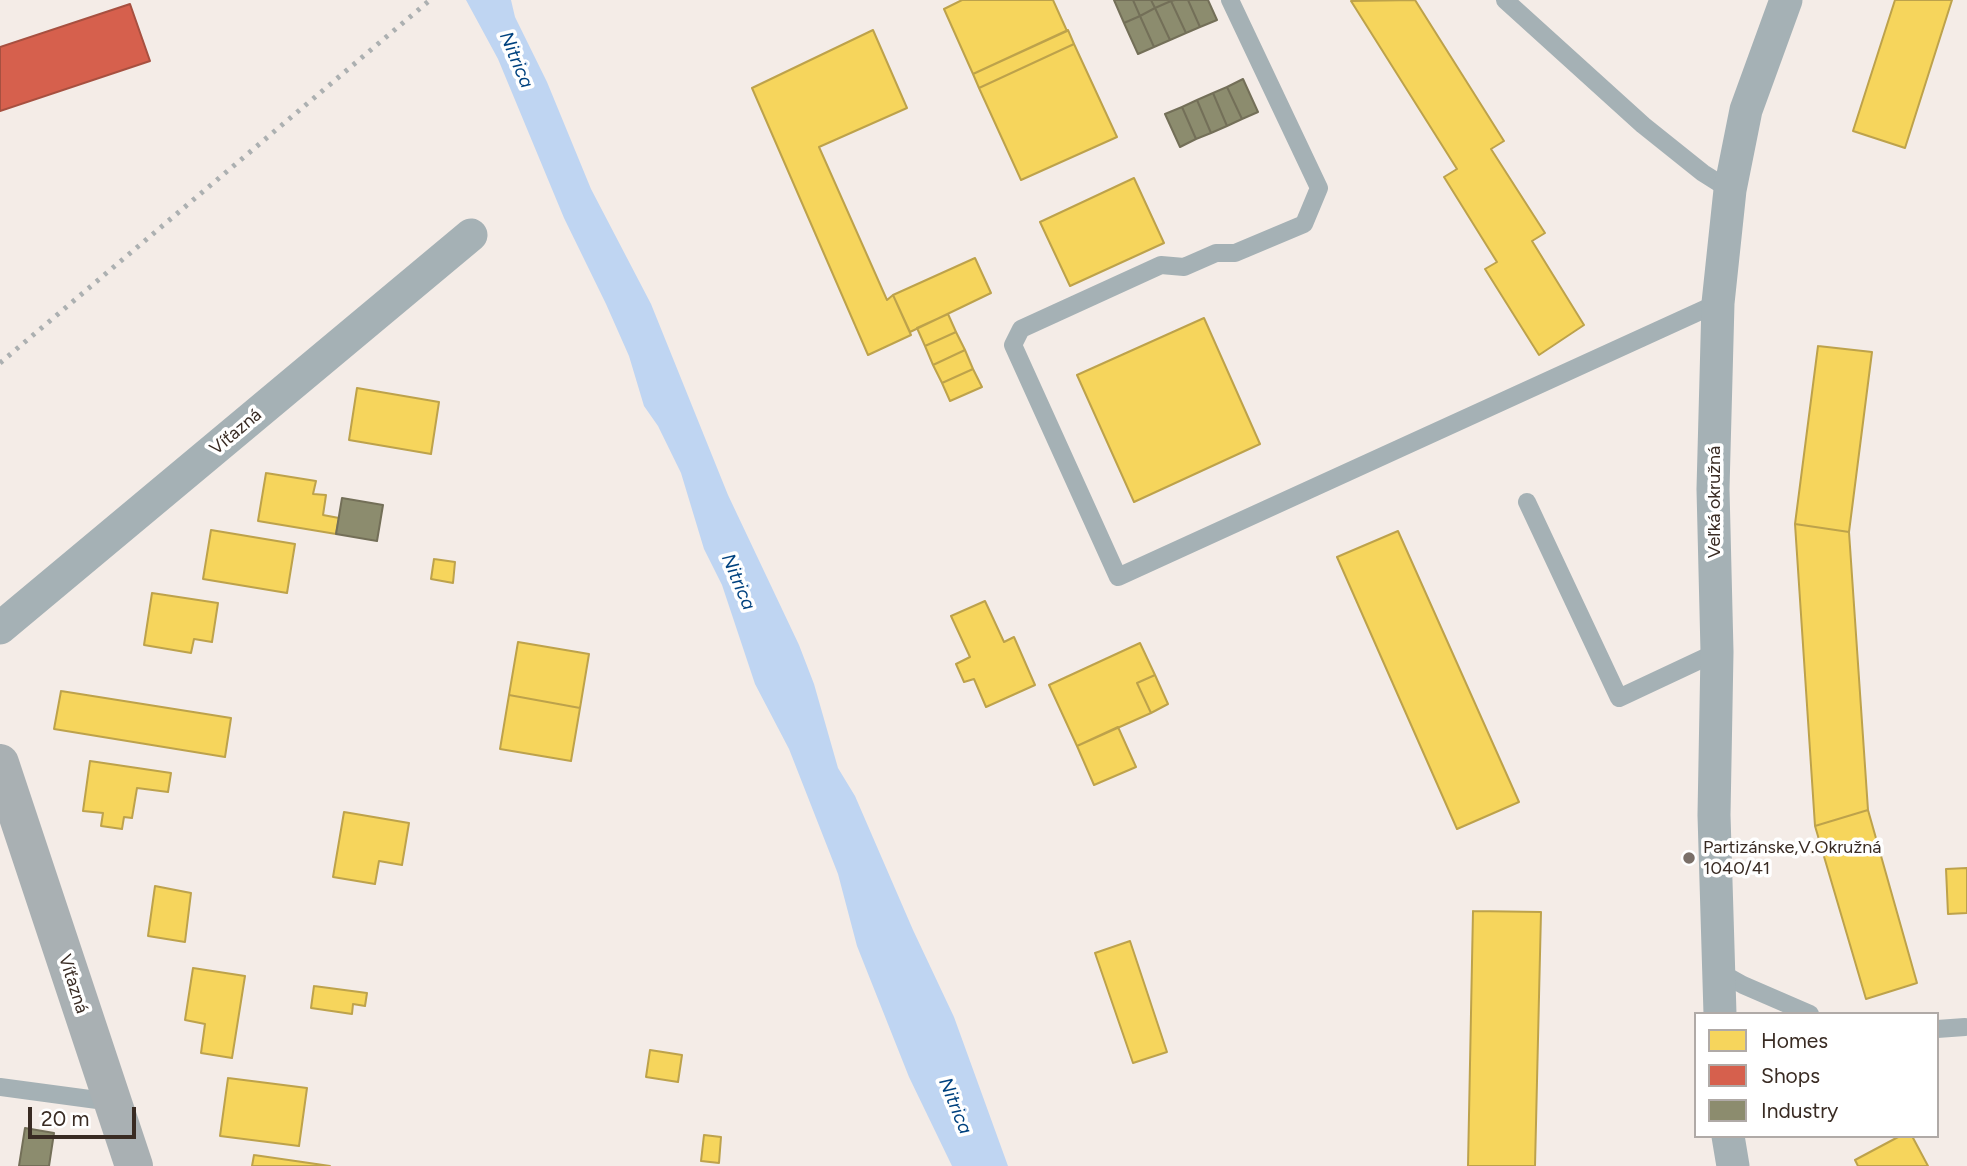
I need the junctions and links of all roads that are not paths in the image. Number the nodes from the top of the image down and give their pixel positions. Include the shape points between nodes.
1 (1230, 0) edge
2 (1505, 0) edge
3 (1786, 0) edge
4 (1730, 191) junction
5 (471, 235) dead end
6 (1718, 303) junction
7 (1527, 502) dead end
8 (0, 628) edge
9 (1717, 652) junction
10 (0, 763) edge
11 (1718, 971) junction
12 (1720, 1012) edge
13 (1805, 1012) edge
14 (1965, 1027) dead end
15 (1939, 1029) edge
16 (0, 1087) edge
17 (112, 1102) junction
18 (1728, 1138) edge
19 (134, 1166) edge
20 (1733, 1166) edge

1 - 6 lane via 1319,188 1304,224 1235,253 1216,253 1184,267 1161,265 1021,329 1013,345 1118,577
2 - 4 lane via 1643,125
3 - 4 street, Veľká okružná via 1746,110
4 - 6 street, Veľká okružná
5 - 8 street, Víťazná
6 - 9 street, Veľká okružná via 1713,489
7 - 9 lane via 1619,698
9 - 11 street, Veľká okružná via 1714,815
10 - 17 main road, Víťazná
11 - 12 street, Veľká okružná
11 - 13 lane
14 - 15 lane
16 - 17 lane
17 - 19 main road, Víťazná
18 - 20 street

